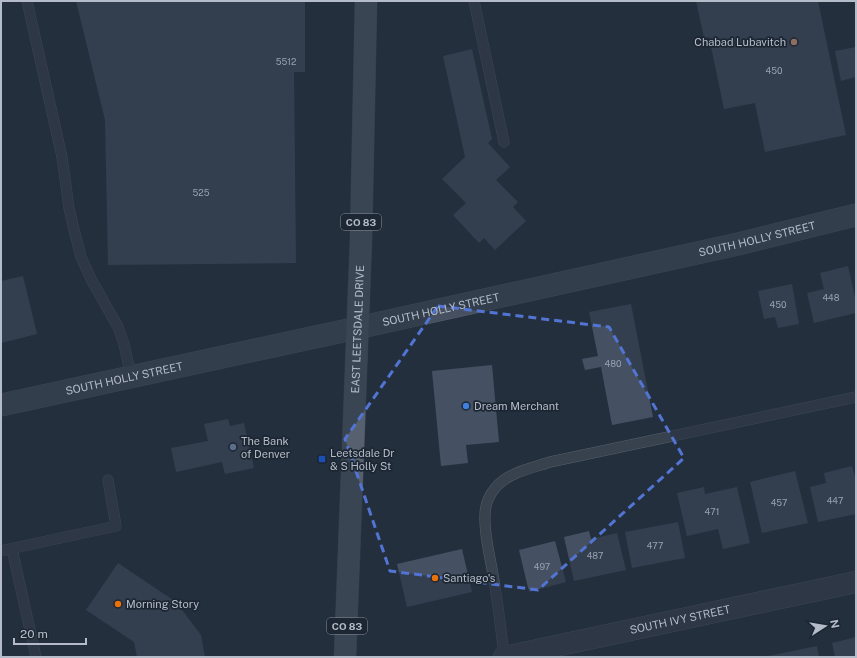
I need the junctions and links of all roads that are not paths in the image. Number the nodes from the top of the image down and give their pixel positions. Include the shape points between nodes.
1 (27, 1) edge
2 (366, 1) edge
3 (474, 1) edge
4 (504, 142) dead end
5 (856, 215) edge
6 (357, 328) junction
7 (131, 376) junction
8 (856, 397) edge
9 (1, 405) edge
10 (108, 480) dead end
11 (12, 549) junction
12 (1, 551) edge
13 (856, 582) edge
14 (36, 657) edge
15 (345, 657) edge
16 (504, 657) edge

1 - 7 lane via 62,157 76,239 91,279 118,327
2 - 6 main road, EAST LEETSDALE DRIVE / CO 83
3 - 4 lane
5 - 6 main road, SOUTH HOLLY STREET via 738,244
6 - 7 main road, SOUTH HOLLY STREET
6 - 15 main road, EAST LEETSDALE DRIVE / CO 83
7 - 9 main road, SOUTH HOLLY STREET
8 - 16 lane via 550,462 507,478 496,486 488,498 484,514
10 - 11 lane via 116,526
11 - 12 lane
11 - 14 lane
13 - 16 street, SOUTH IVY STREET

